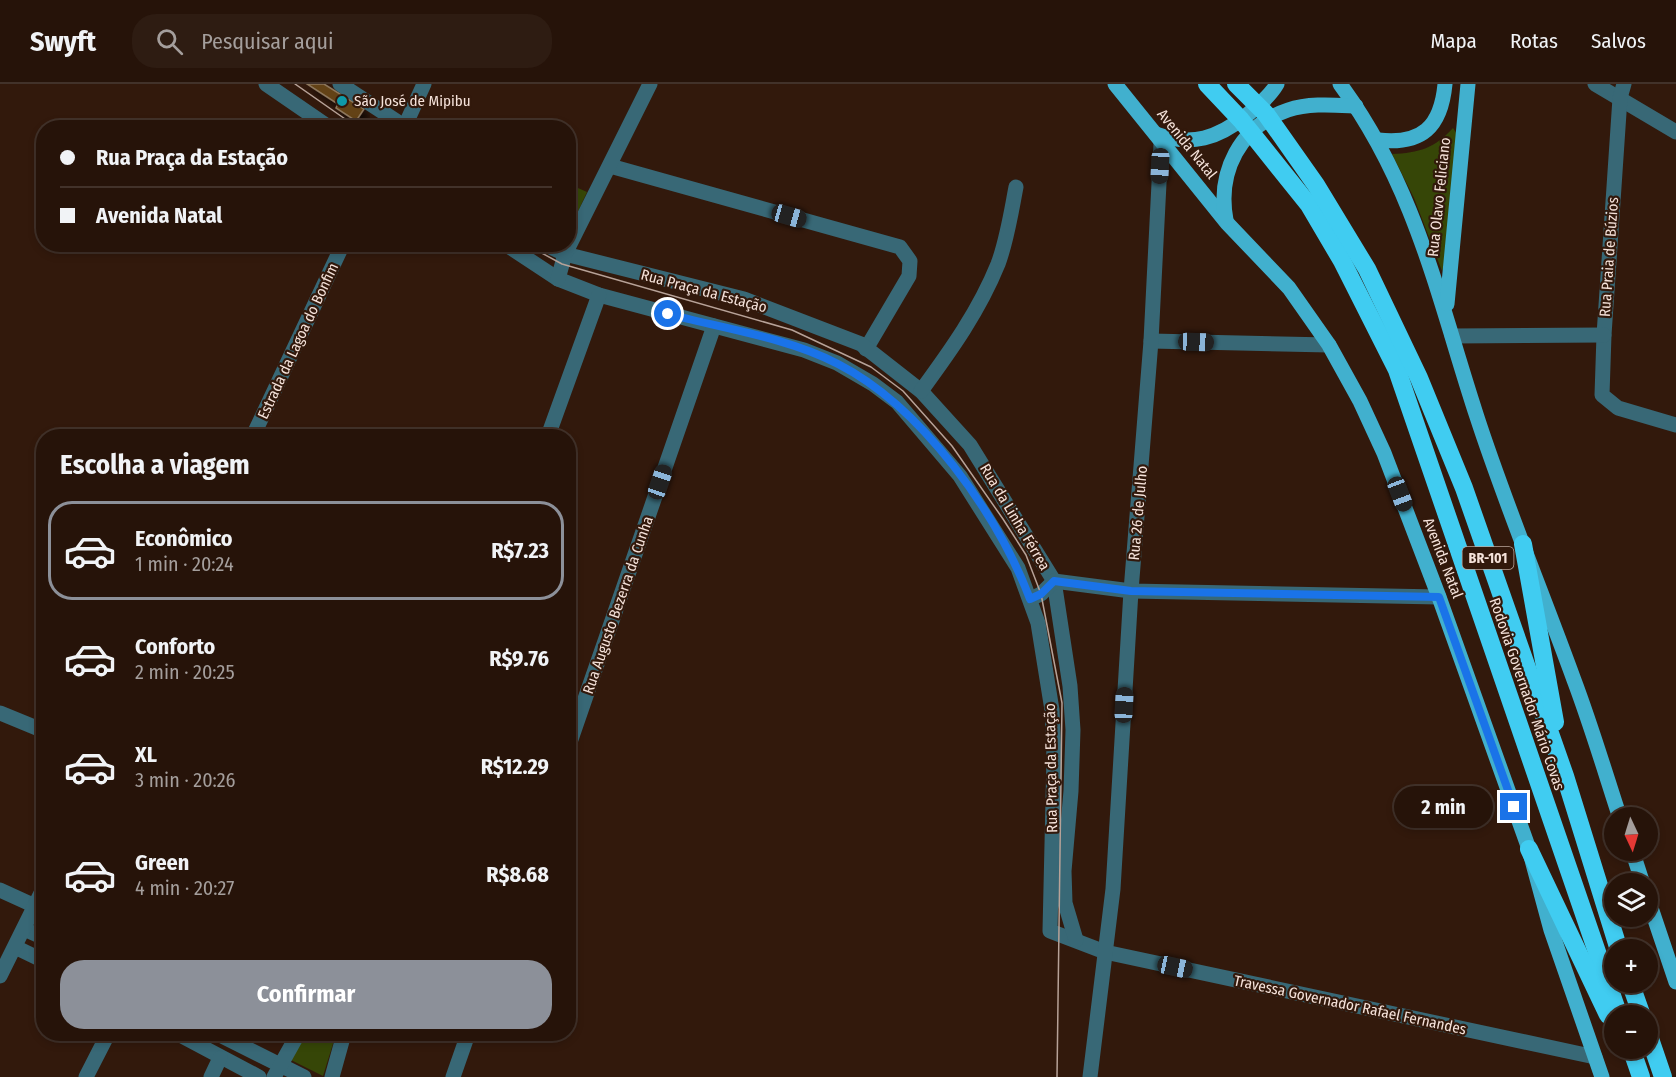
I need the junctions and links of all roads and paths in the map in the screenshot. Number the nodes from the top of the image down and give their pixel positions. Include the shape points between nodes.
1 (266, 84) edge
2 (340, 84) edge
3 (424, 84) edge
4 (650, 84) edge
5 (1115, 84) edge
6 (1207, 84) edge
7 (1236, 84) edge
8 (1277, 84) edge
9 (1340, 84) edge
10 (1445, 84) edge
11 (1468, 84) edge
12 (1595, 84) edge
13 (1622, 91) edge
14 (1356, 106) junction
15 (1264, 112) junction
16 (318, 120) edge
17 (395, 120) edge
18 (409, 120) edge
19 (1246, 127) junction
20 (1676, 132) edge
21 (1158, 139) junction
22 (1378, 140) junction
23 (610, 166) junction
24 (1016, 187) dead end
25 (1227, 223) junction
26 (576, 232) edge
27 (339, 252) edge
28 (516, 252) edge
29 (561, 252) edge
30 (565, 254) junction
31 (558, 279) junction
32 (599, 295) junction
33 (1446, 313) junction
34 (714, 326) junction
35 (1604, 335) junction
36 (1452, 336) junction
37 (1151, 341) junction
38 (1329, 345) junction
39 (864, 347) junction
40 (921, 391) junction
41 (1676, 425) edge
42 (256, 429) edge
43 (551, 429) edge
44 (1523, 544) junction
45 (1054, 581) junction
46 (1131, 591) junction
47 (1439, 597) junction
48 (1030, 599) junction
49 (0, 713) edge
50 (576, 725) edge
51 (36, 728) edge
52 (1564, 776) junction
53 (1616, 807) edge
54 (1529, 849) junction
55 (0, 890) edge
56 (35, 906) joint
57 (1657, 927) edge
58 (24, 929) junction
59 (36, 934) edge
60 (1616, 939) edge
61 (1076, 940) junction
62 (15, 947) junction
63 (1105, 952) junction
64 (36, 957) edge
65 (0, 976) edge
66 (1676, 982) edge
67 (1604, 1005) edge
68 (1615, 1005) edge
69 (104, 1041) edge
70 (190, 1041) edge
71 (229, 1041) edge
72 (294, 1041) edge
73 (342, 1041) edge
74 (466, 1041) edge
75 (1595, 1057) junction
76 (220, 1058) junction
77 (1633, 1059) edge
78 (1657, 1059) edge
79 (277, 1071) edge
80 (1639, 1073) edge
81 (86, 1077) edge
82 (211, 1077) edge
83 (259, 1077) edge
84 (304, 1077) edge
85 (332, 1077) edge
86 (453, 1077) edge
87 (1090, 1077) edge
88 (1602, 1077) edge
89 (1663, 1077) edge

1 - 16 street
2 - 17 street
3 - 18 street
4 - 23 street
5 - 21 main road, Avenida Natal
6 - 19 highway, Rodovia Governador Mário Covas / BR-101
7 - 15 highway, Rodovia Governador Mário Covas / BR-101
8 - 15 main road
9 - 14 main road
10 - 22 main road, Rua Olavo Feliciano via 1433,125 1406,140
11 - 33 main road, Rua Olavo Feliciano
12 - 13 street
13 - 20 street
13 - 35 street, Rua Praia de Búzios
14 - 15 main road via 1309,106
14 - 22 main road
15 - 19 main road
15 - 52 highway, Rodovia Governador Mário Covas / BR-101 via 1316,185 1367,269 1419,378 1464,488
19 - 21 main road via 1206,140
19 - 25 main road via 1226,176 1223,201
19 - 68 highway, Rodovia Governador Mário Covas / BR-101 via 1309,205 1342,261 1396,370
21 - 25 main road, Avenida Natal
21 - 37 street, Rua 26 de Julho
22 - 33 main road via 1417,225
23 - 26 street
23 - 39 street via 900,247 910,261 909,276
24 - 40 street via 999,262 987,289 963,334
25 - 38 main road, Avenida Natal via 1289,288
27 - 42 street, Estrada da Lagoa do Bonfim
28 - 31 street, Rua Praça da Estação
29 - 30 street, Rua Praça da Estação
30 - 31 street
30 - 39 street, Rua Praça da Estação via 744,299
31 - 32 street, Rua Praça da Estação
32 - 34 street, Rua Praça da Estação
32 - 43 street
33 - 36 main road
34 - 48 street, Rua Praça da Estação via 837,363 897,402 984,510 1018,568
34 - 50 street, Rua Augusto Bezerra da Cunha
35 - 36 street
35 - 41 street, Rua Praia de Búzios via 1602,395 1618,408
36 - 44 main road
37 - 38 street
37 - 46 street, Rua 26 de Julho
38 - 47 main road, Avenida Natal via 1384,453
39 - 40 street, Rua da Linha Férrea
40 - 45 street, Rua da Linha Férrea via 986,467
44 - 52 highway
44 - 53 main road
45 - 46 street
45 - 48 street
45 - 61 street, Rua da Linha Férrea via 1073,730 1064,871 1065,903
46 - 47 street
46 - 63 street, Rua 26 de Julho via 1113,889
47 - 54 main road, Avenida Natal
48 - 61 street, Rua Praça da Estação via 1045,656 1054,738 1050,931
49 - 51 street
52 - 60 highway, Rodovia Governador Mário Covas / BR-101
54 - 67 highway
54 - 75 main road, Avenida Natal via 1551,930
55 - 56 street
56 - 58 street
57 - 66 main road
58 - 59 street
58 - 62 street
61 - 63 street
62 - 64 street
62 - 65 street
63 - 75 street, Travessa Governador Rafael Fernandes
63 - 87 street
69 - 81 street
70 - 76 street
71 - 79 street
72 - 79 street
73 - 85 street
74 - 86 street
75 - 88 main road, Avenida Natal
76 - 82 street
76 - 83 street
77 - 80 highway
78 - 89 highway
79 - 84 street

